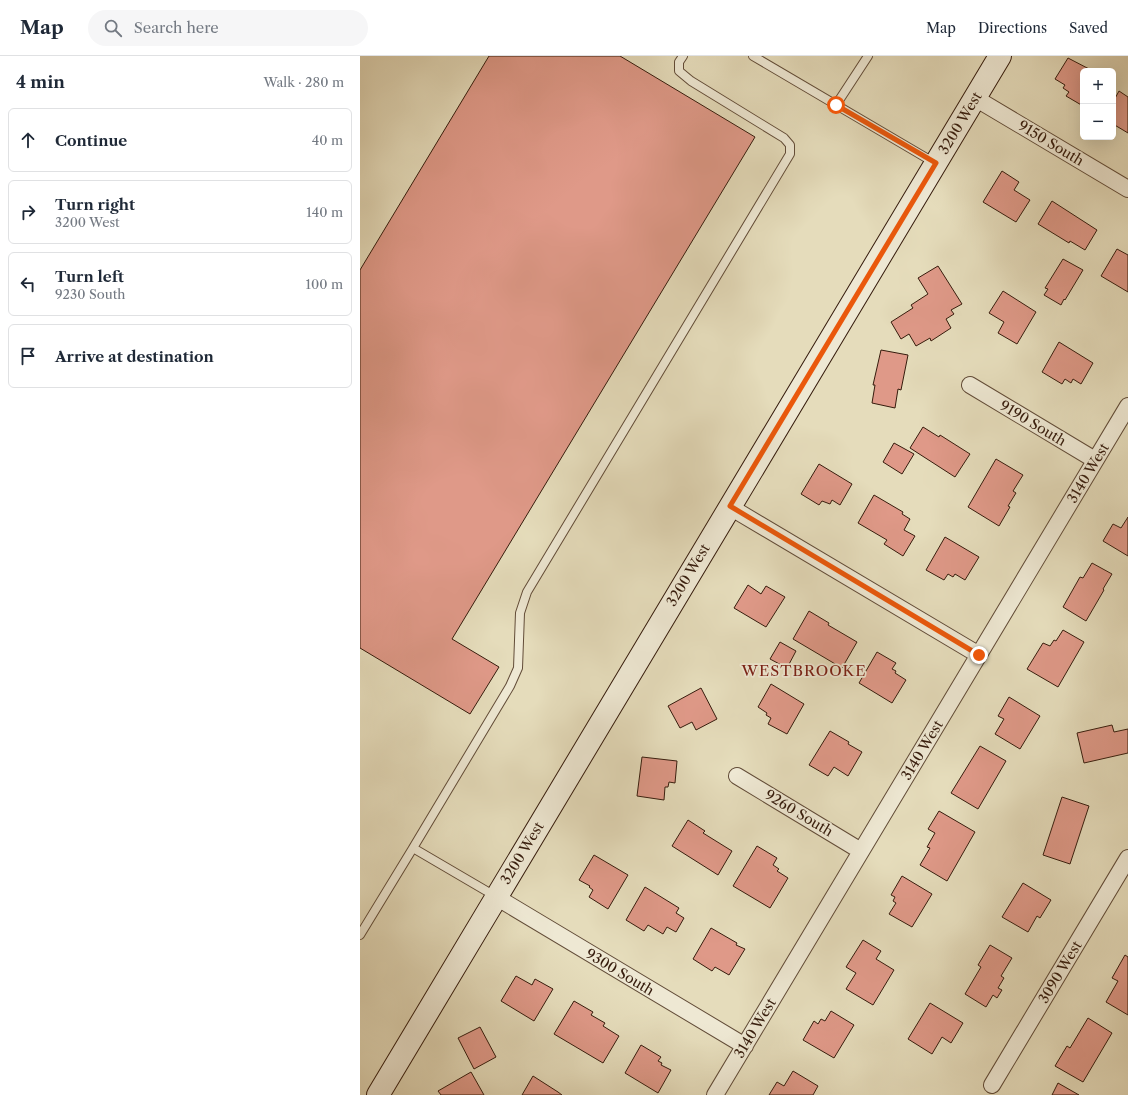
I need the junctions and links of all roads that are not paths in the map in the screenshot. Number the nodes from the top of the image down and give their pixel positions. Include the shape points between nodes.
1 (683, 56) edge
2 (753, 56) edge
3 (868, 56) edge
4 (1000, 56) edge
5 (975, 98) junction
6 (836, 105) junction
7 (936, 163) junction
8 (1128, 189) edge
9 (970, 385) dead end
10 (1128, 406) edge
11 (1095, 460) junction
12 (730, 506) junction
13 (979, 655) junction
14 (737, 776) dead end
15 (413, 848) junction
16 (861, 851) junction
17 (1128, 858) edge
18 (496, 897) junction
19 (360, 935) edge
20 (744, 1046) junction
21 (992, 1086) dead end
22 (378, 1095) edge
23 (715, 1095) edge

1 - 15 lane via 679,62 679,71 784,138 790,145 790,154 527,592 520,613 518,668 510,686
2 - 6 lane
3 - 6 lane
4 - 5 street, 3200 West
5 - 7 street, 3200 West
5 - 8 street, 9150 South
6 - 7 lane
7 - 12 street, 3200 West
9 - 11 street, 9190 South
10 - 11 street, 3140 West
11 - 13 street, 3140 West
12 - 13 street
12 - 18 street, 3200 West
13 - 16 street, 3140 West
14 - 16 street, 9260 South
15 - 18 lane
15 - 19 lane
16 - 20 street, 3140 West
17 - 21 street, 3090 West
18 - 20 street, 9300 South
18 - 22 street, 3200 West
20 - 23 street, 3140 West

